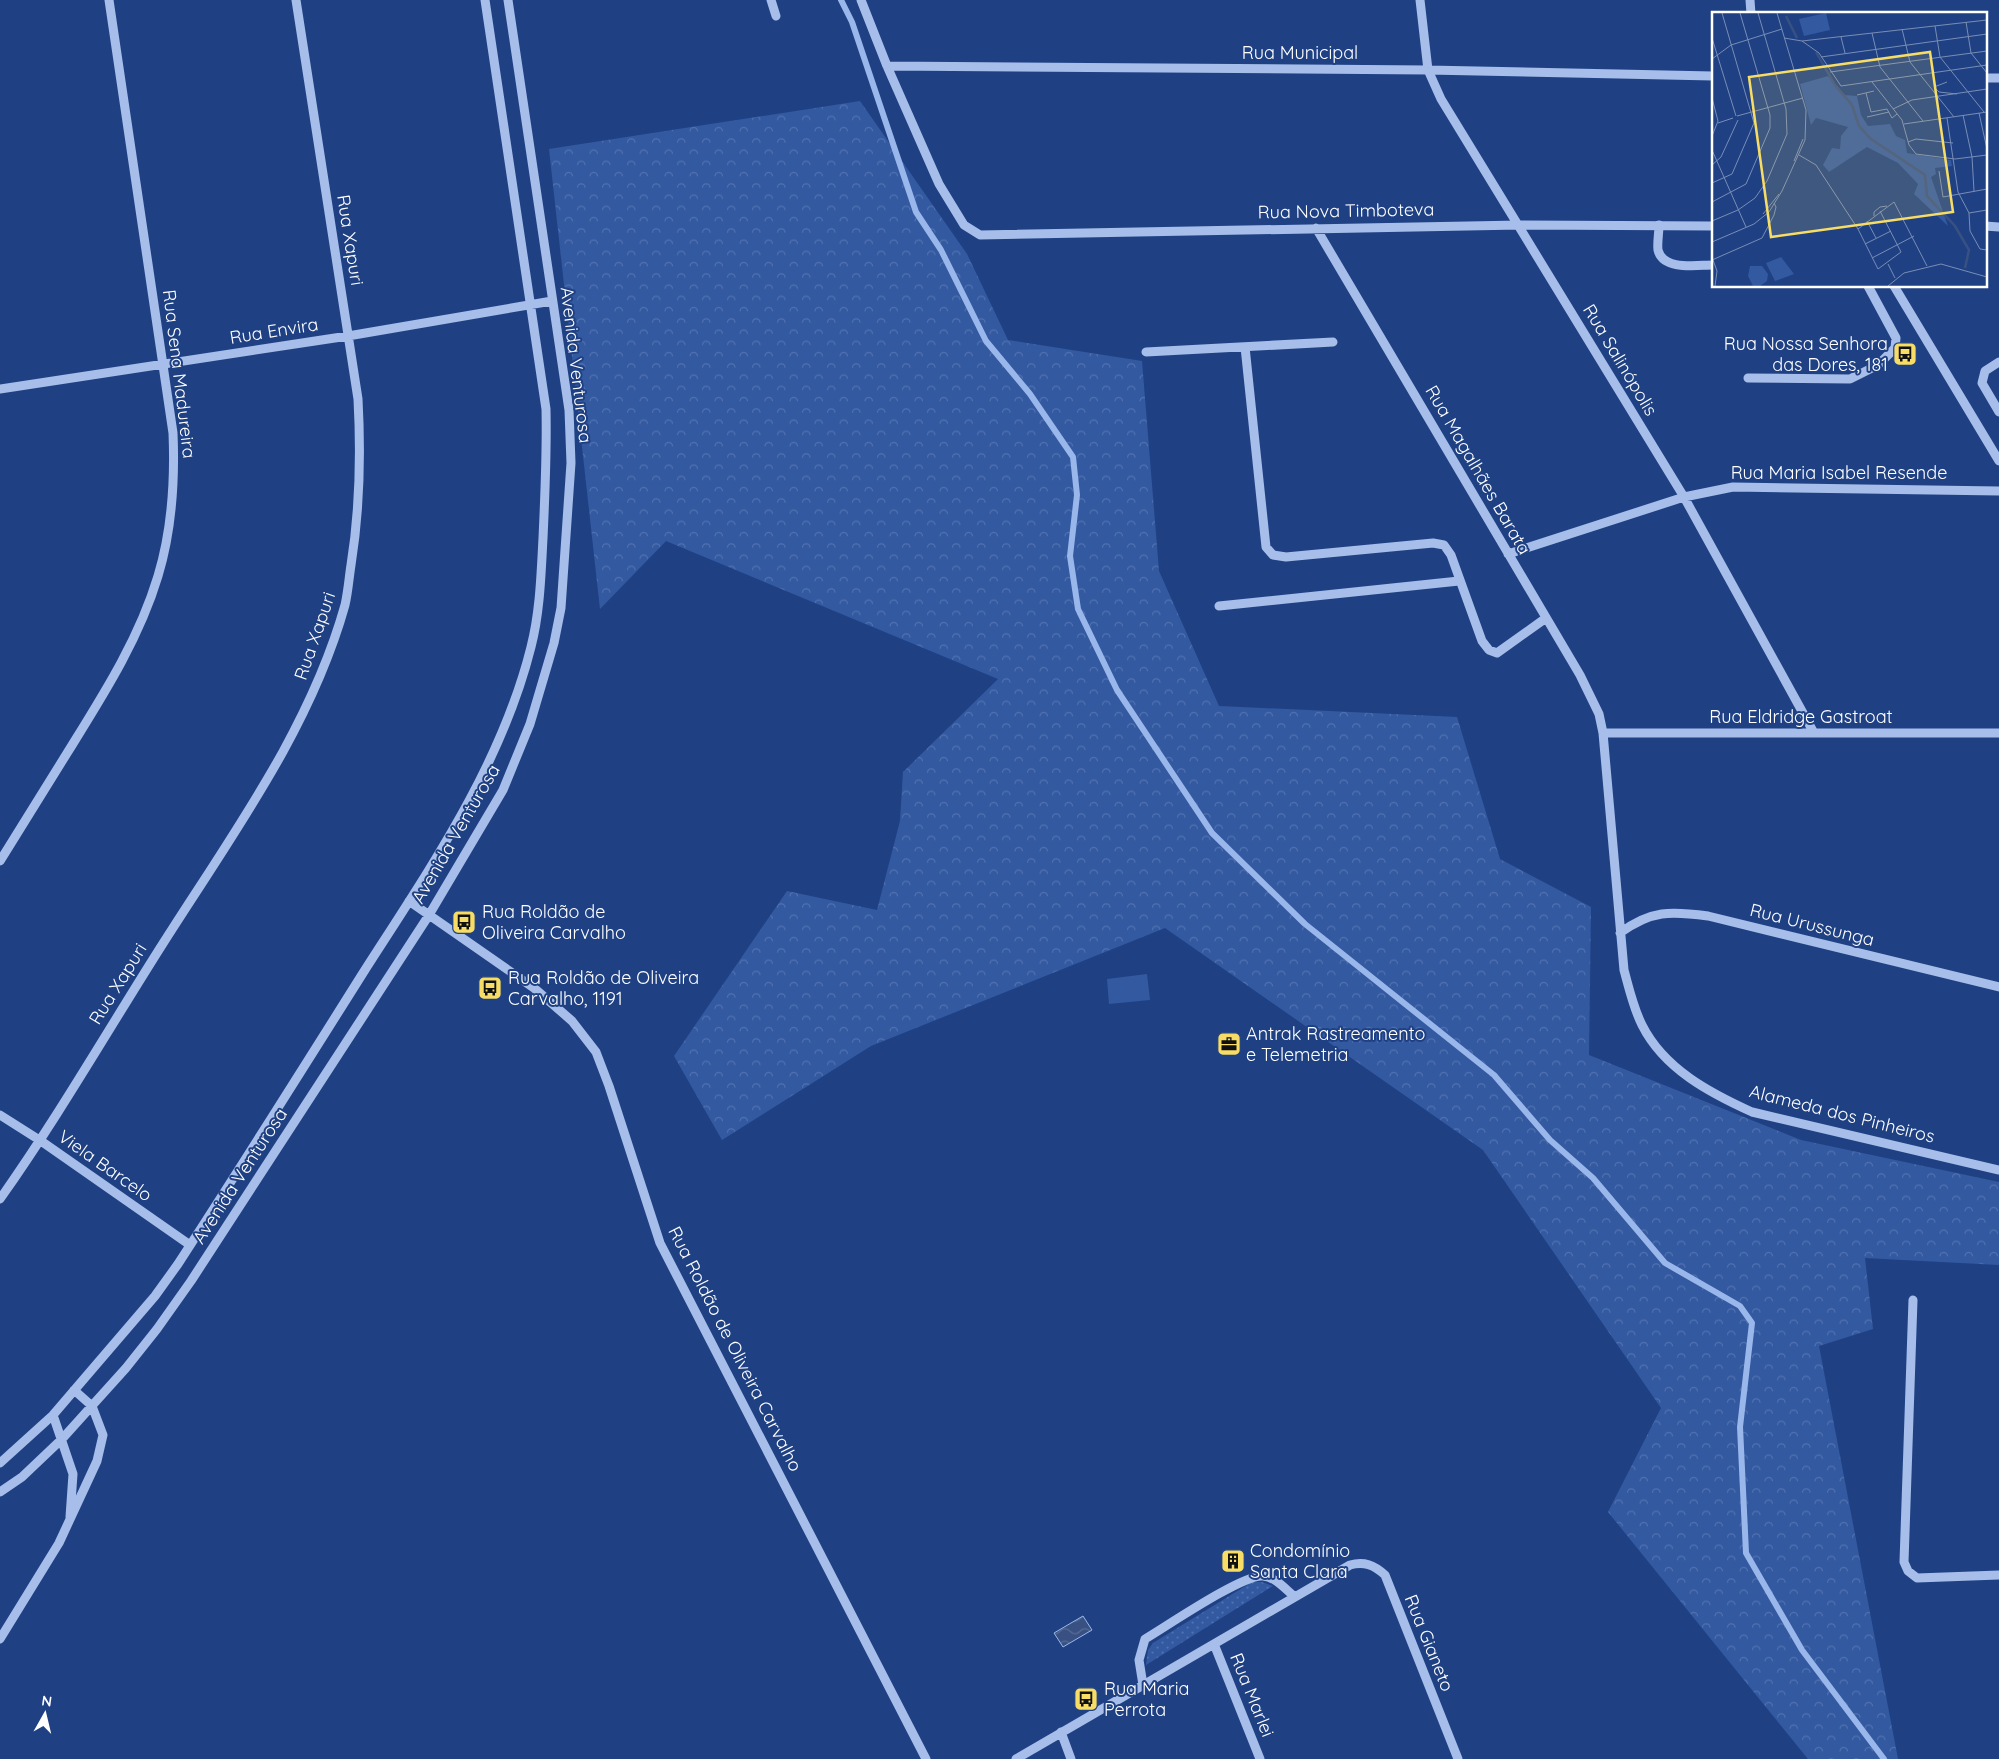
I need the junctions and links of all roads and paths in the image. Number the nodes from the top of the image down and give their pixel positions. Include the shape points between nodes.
1 (109, 0) edge
2 (296, 0) edge
3 (485, 0) edge
4 (508, 0) edge
5 (771, 0) edge
6 (861, 0) edge
7 (1420, 0) edge
8 (776, 16) dead end
9 (887, 66) junction
10 (1428, 70) junction
11 (1712, 76) edge
12 (1986, 78) edge
13 (1999, 78) edge
14 (1520, 225) junction
15 (1659, 225) junction
16 (1712, 226) edge
17 (1986, 226) edge
18 (1999, 226) edge
19 (1316, 228) junction
20 (1712, 265) edge
21 (1869, 288) edge
22 (1895, 288) edge
23 (552, 301) junction
24 (531, 306) junction
25 (348, 336) junction
26 (1333, 342) dead end
27 (1245, 347) junction
28 (1146, 352) dead end
29 (1999, 362) edge
30 (163, 364) junction
31 (1748, 378) dead end
32 (0, 389) edge
33 (1999, 412) edge
34 (1999, 460) edge
35 (1999, 491) edge
36 (1684, 498) junction
37 (1508, 554) junction
38 (1459, 581) junction
39 (1219, 606) dead end
40 (1546, 618) junction
41 (1603, 733) junction
42 (1814, 733) junction
43 (1999, 733) edge
44 (0, 861) edge
45 (409, 901) junction
46 (429, 915) junction
47 (1620, 933) junction
48 (1999, 987) edge
49 (0, 1115) edge
50 (41, 1141) junction
51 (1999, 1170) edge
52 (0, 1199) edge
53 (190, 1245) junction
54 (1913, 1300) dead end
55 (74, 1390) junction
56 (92, 1406) junction
57 (53, 1415) junction
58 (62, 1439) junction
59 (0, 1463) edge
60 (0, 1492) edge
61 (70, 1524) junction
62 (1999, 1575) edge
63 (1295, 1597) junction
64 (0, 1639) edge
65 (1214, 1644) junction
66 (1143, 1685) junction
67 (1062, 1732) junction
68 (926, 1759) edge
69 (1016, 1759) edge
70 (1071, 1759) edge
71 (1260, 1759) edge
72 (1458, 1759) edge

1 - 30 street, Rua Sena Madureira
2 - 25 street, Rua Xapuri
3 - 24 street, Avenida Venturosa
4 - 23 street, Avenida Venturosa
5 - 8 street
6 - 9 street
7 - 10 street, Rua Salinópolis
9 - 10 street, Rua Municipal
9 - 19 street, Rua Nova Timboteva via 939,184 964,225 980,235
10 - 11 street, Rua Municipal
10 - 14 street, Rua Salinópolis via 1441,99
12 - 13 street
14 - 15 street, Rua Nova Timboteva
14 - 19 street, Rua Nova Timboteva
14 - 36 street, Rua Salinópolis
15 - 16 street, Rua Nova Timboteva
15 - 20 street via 1658,250 1662,259 1673,265
17 - 18 street
19 - 37 street, Rua Magalhães Barata
21 - 31 street via 1896,338 1895,348 1878,365 1850,379
22 - 34 street
23 - 24 street, Rua Envira
23 - 46 street, Avenida Venturosa via 571,440 561,608 554,643 530,724 503,790
24 - 25 street, Rua Envira
24 - 45 street, Avenida Venturosa via 547,437 541,579 532,646 495,752
25 - 30 street, Rua Envira
25 - 50 street, Rua Xapuri via 358,399 357,531 346,603 326,663 300,722 269,778
26 - 27 street
27 - 28 street
27 - 38 street via 1266,547 1273,556 1434,543 1444,545 1451,555
29 - 33 street via 1985,371 1982,383
30 - 32 street, Rua Envira
30 - 44 street, Rua Sena Madureira via 173,433 175,477 158,575 137,632 106,691
35 - 36 street, Rua Maria Isabel Resende via 1763,486 1732,487
36 - 37 street, Rua Maria Isabel Resende
36 - 42 street, Rua Salinópolis
37 - 40 street, Rua Magalhães Barata
38 - 39 street
38 - 40 street via 1482,641 1489,650 1497,653
40 - 41 street, Rua Magalhães Barata via 1589,693 1599,714
41 - 42 street, Rua Eldridge Gastroat
41 - 47 street, Alameda dos Pinheiros
42 - 43 street, Rua Eldridge Gastroat
45 - 46 street, Rua Roldão de Oliveira Carvalho
45 - 53 street, Avenida Venturosa
46 - 56 street, Avenida Venturosa via 191,1281 126,1368
46 - 68 street, Rua Roldão de Oliveira Carvalho via 534,988 572,1022 596,1052 660,1243
47 - 48 street, Rua Urussunga via 1648,916 1664,912 1694,914
47 - 51 street, Alameda dos Pinheiros via 1624,970 1643,1026 1660,1050 1687,1077 1714,1095 1752,1112
49 - 50 street, Viela Barcelo
50 - 52 street, Rua Xapuri
50 - 53 street, Viela Barcelo
53 - 55 street, Avenida Venturosa via 155,1296
54 - 62 street via 1904,1562 1908,1571 1917,1578
55 - 56 street
55 - 57 street, Avenida Venturosa
56 - 58 street, Avenida Venturosa
56 - 61 street via 103,1435 97,1461
57 - 58 street
57 - 59 street, Avenida Venturosa
58 - 60 street, Avenida Venturosa via 22,1477
58 - 61 street via 73,1474
61 - 64 street
63 - 65 street
63 - 66 street via 1264,1576 1247,1579 1225,1591 1145,1639 1139,1660
63 - 72 street, Rua Gianeto via 1350,1565 1367,1563 1378,1568 1385,1575
65 - 66 street
65 - 71 street, Rua Marlei
66 - 67 street
67 - 69 street
67 - 70 street

